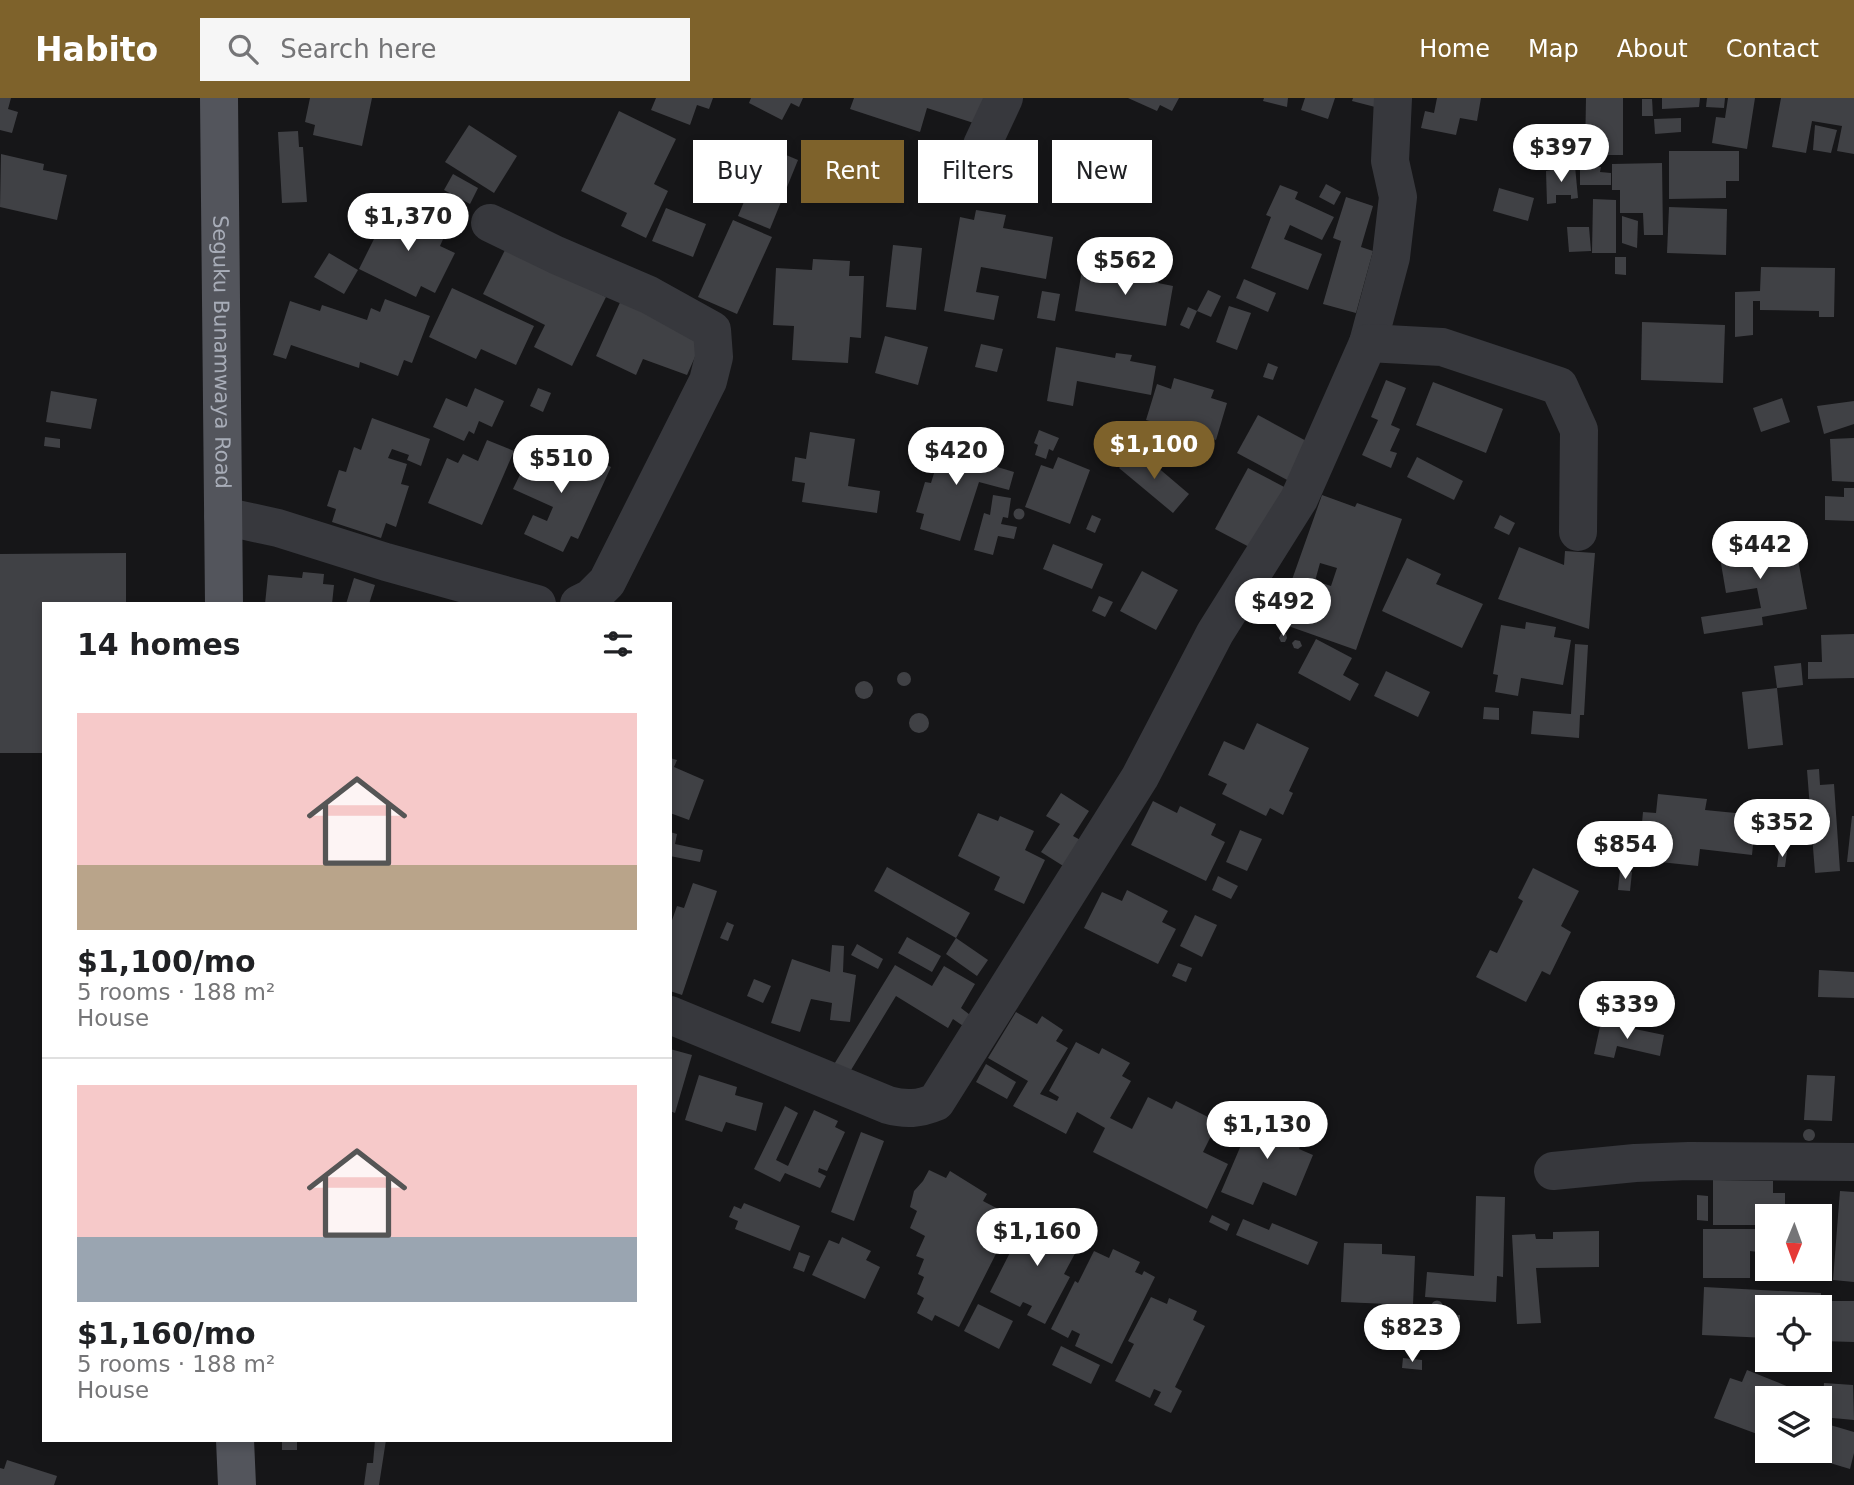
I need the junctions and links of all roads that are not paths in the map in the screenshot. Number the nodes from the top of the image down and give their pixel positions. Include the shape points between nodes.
1 (219, 98) edge
2 (1004, 98) edge
3 (1393, 98) edge
4 (984, 140) edge
5 (490, 223) dead end
6 (1368, 343) junction
7 (223, 516) junction
8 (1578, 532) dead end
9 (224, 602) edge
10 (530, 602) edge
11 (583, 602) edge
12 (672, 1016) edge
13 (1854, 1163) edge
14 (1553, 1171) dead end
15 (235, 1442) edge
16 (237, 1485) edge

1 - 7 main road, Seguku Bunamwaya Road
2 - 4 street
3 - 6 street via 1390,161 1398,197 1391,257
5 - 11 street via 649,295 712,330 714,357 693,414 607,582
6 - 8 street via 1442,346 1559,386 1579,430
6 - 12 street via 1299,499 1215,633 1140,777 936,1102 921,1108 888,1105
7 - 9 main road, Seguku Bunamwaya Road
7 - 10 street
13 - 14 street via 1689,1161
15 - 16 main road

